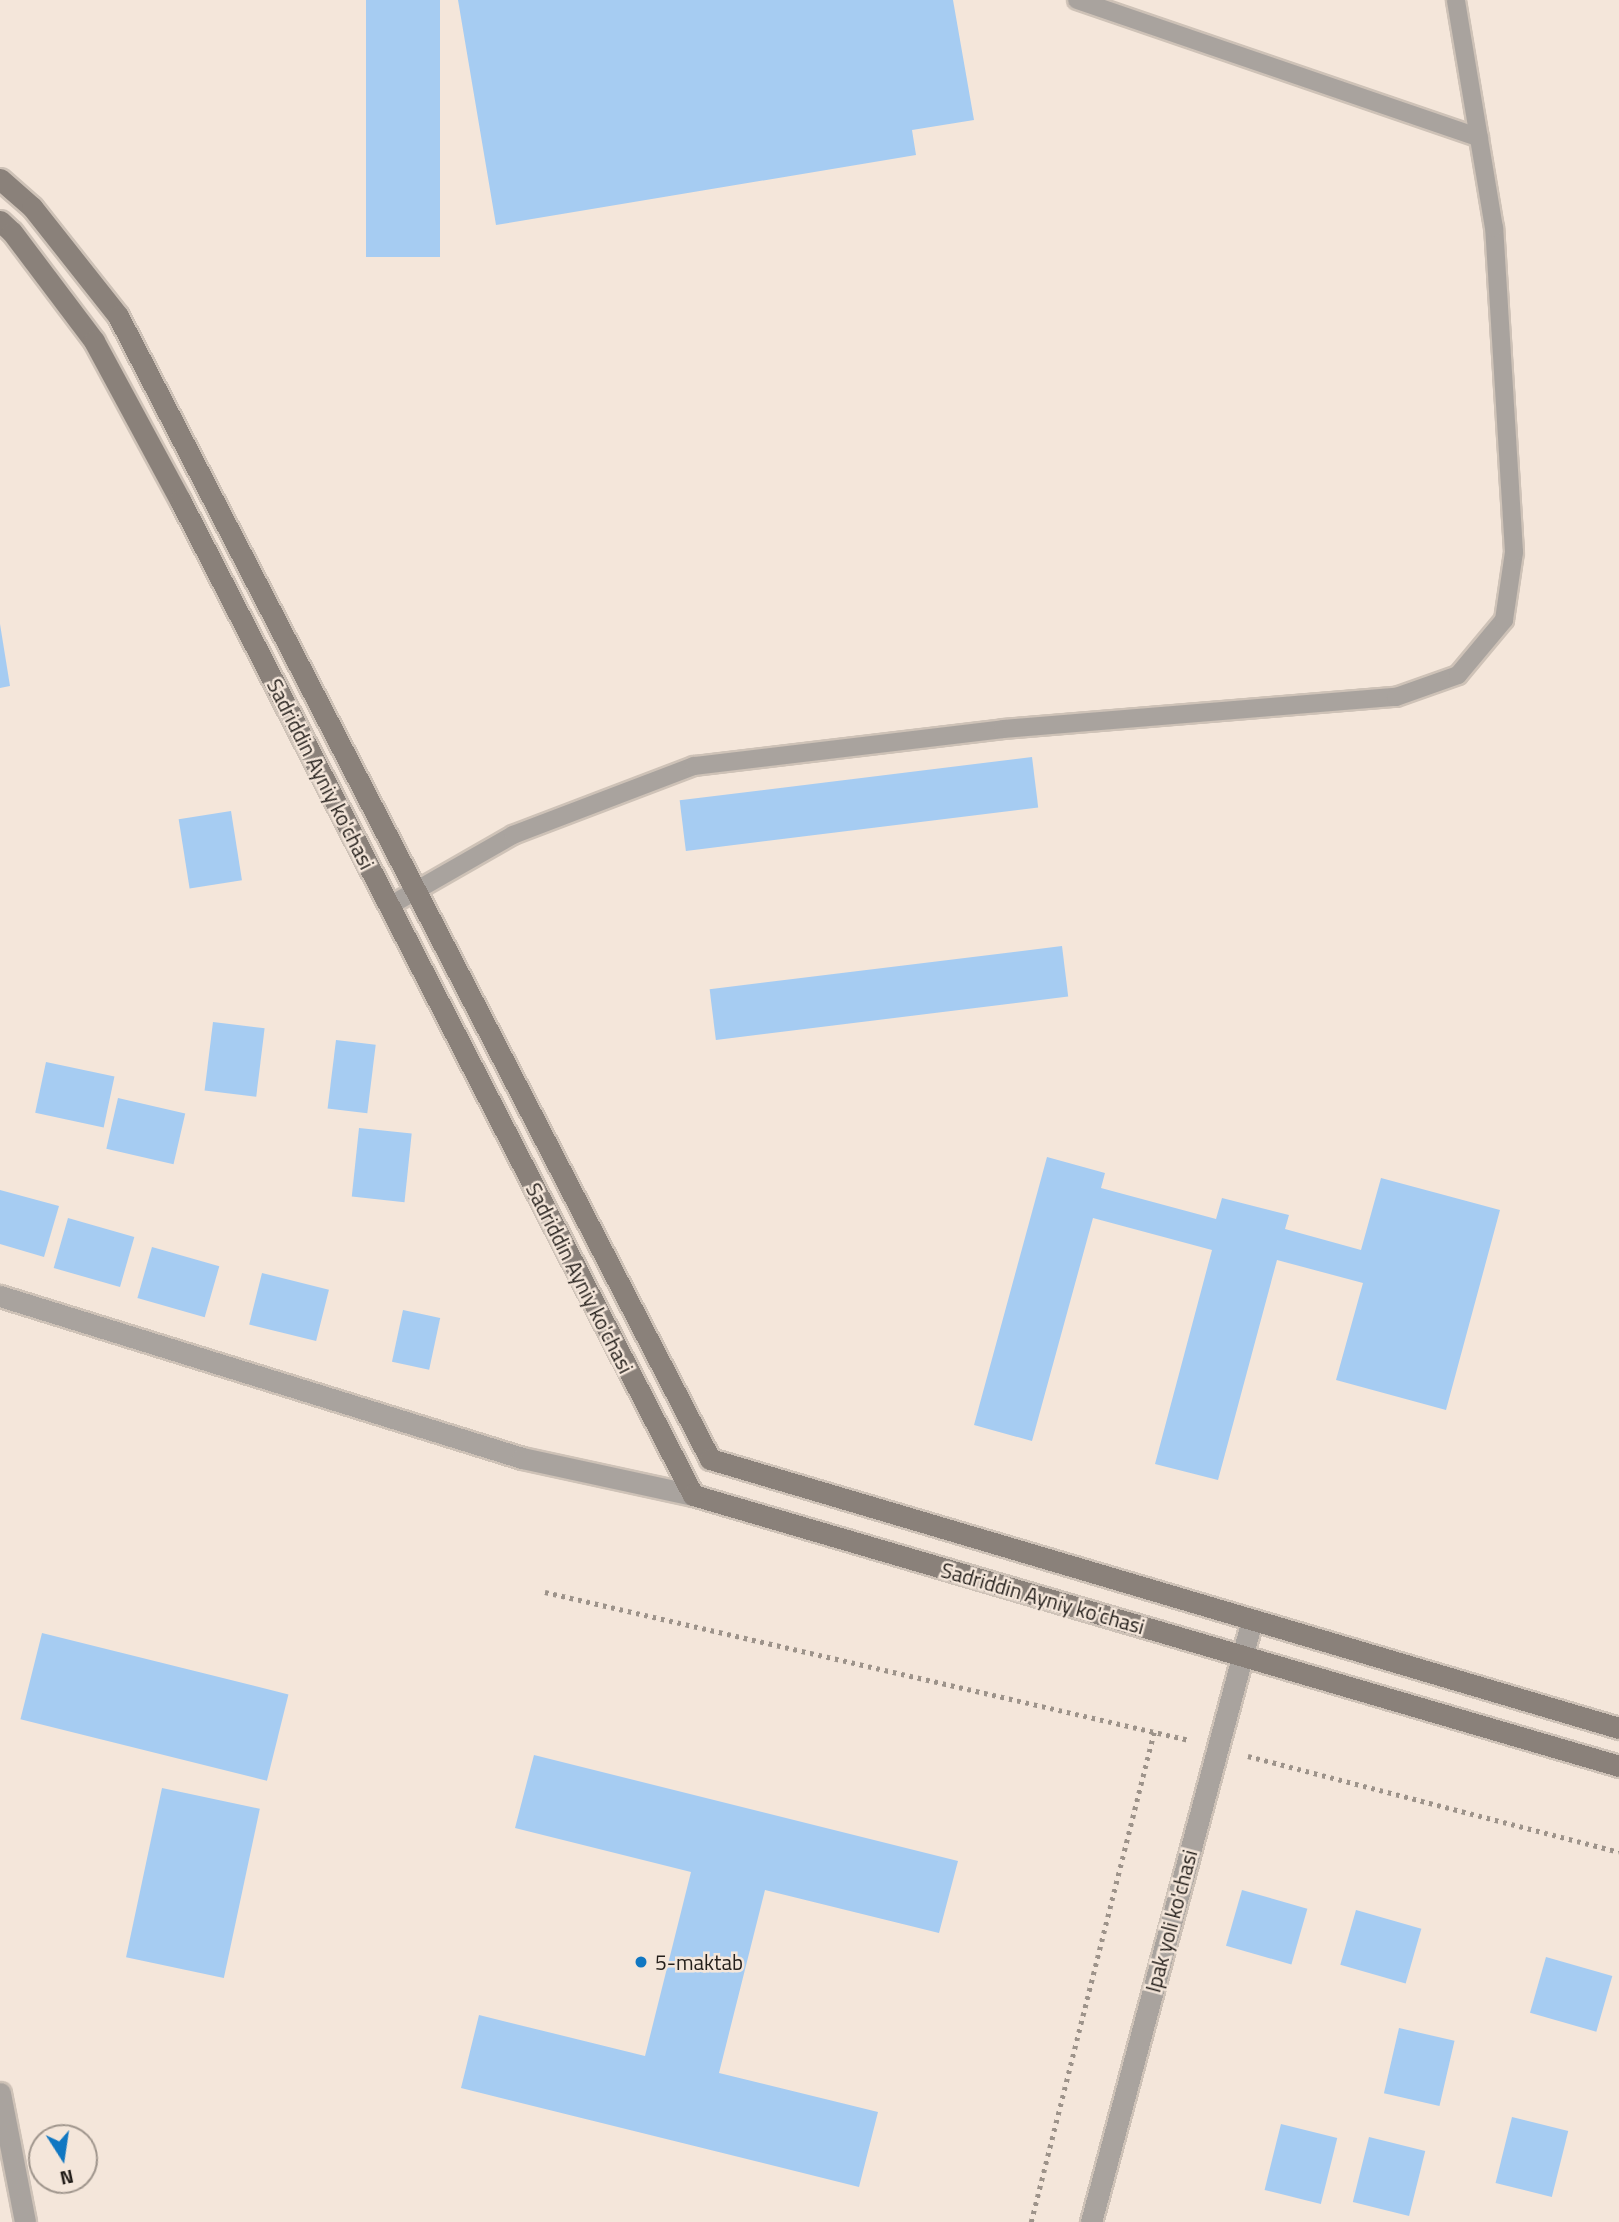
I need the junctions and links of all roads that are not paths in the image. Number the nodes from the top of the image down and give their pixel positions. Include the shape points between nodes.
1 (1077, 0) edge
2 (1456, 0) edge
3 (1479, 138) junction
4 (0, 179) edge
5 (0, 221) edge
6 (416, 891) junction
7 (389, 906) junction
8 (0, 1296) edge
9 (710, 1460) junction
10 (693, 1494) junction
11 (1252, 1620) junction
12 (1242, 1657) junction
13 (1619, 1727) edge
14 (1619, 1766) edge
15 (0, 2093) edge
16 (25, 2222) edge
17 (1091, 2222) edge

1 - 3 lane
2 - 3 lane
3 - 6 lane via 1494,229 1514,552 1504,620 1458,674 1396,697 1003,729 694,766 513,835
4 - 6 main road, Sadriddin Ayniy ko'chasi via 32,207 118,316
5 - 7 main road, Sadriddin Ayniy ko'chasi via 94,341
6 - 7 lane
6 - 9 main road, Sadriddin Ayniy ko'chasi
7 - 10 main road, Sadriddin Ayniy ko'chasi
8 - 10 street via 522,1458
9 - 10 main road
9 - 11 main road, Sadriddin Ayniy ko'chasi
10 - 12 main road, Sadriddin Ayniy ko'chasi
11 - 12 street, Ipak yoli ko'chasi
11 - 13 main road, Sadriddin Ayniy ko'chasi
12 - 14 main road, Sadriddin Ayniy ko'chasi
12 - 17 street, Ipak yoli ko'chasi
15 - 16 street

